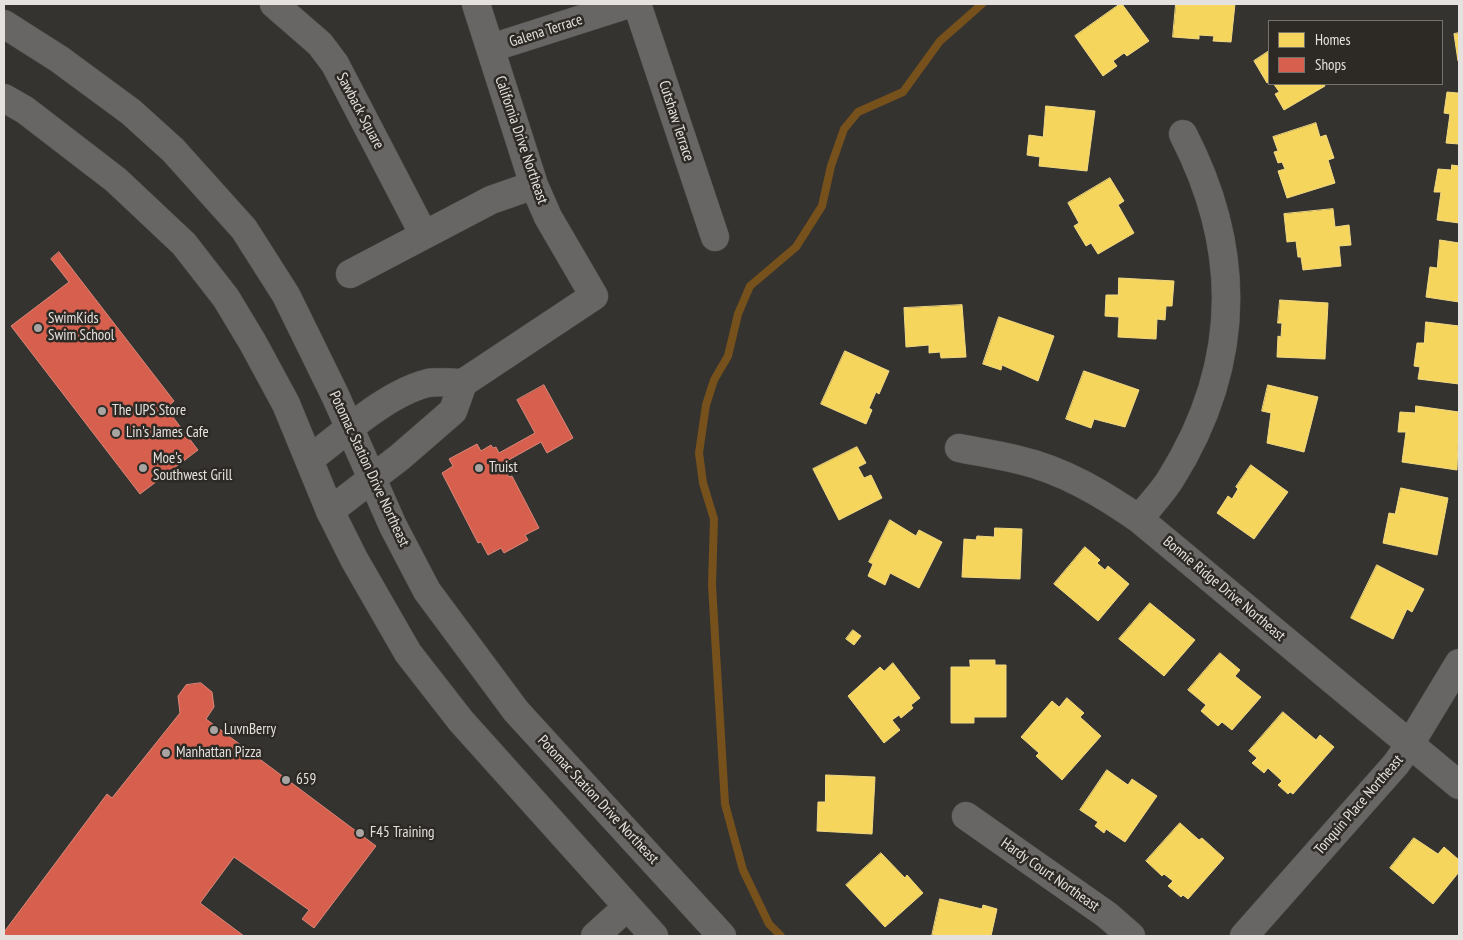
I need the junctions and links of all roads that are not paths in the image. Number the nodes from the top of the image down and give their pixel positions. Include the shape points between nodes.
1 (274, 4) edge
2 (476, 4) edge
3 (629, 4) edge
4 (637, 4) edge
5 (4, 24) edge
6 (491, 48) junction
7 (4, 98) edge
8 (1183, 134) dead end
9 (534, 185) junction
10 (424, 235) junction
11 (715, 238) dead end
12 (350, 274) dead end
13 (463, 382) junction
14 (350, 429) junction
15 (959, 448) dead end
16 (310, 459) junction
17 (372, 479) junction
18 (330, 510) junction
19 (1139, 519) junction
20 (1459, 663) edge
21 (1410, 744) junction
22 (1459, 785) edge
23 (966, 816) dead end
24 (627, 907) junction
25 (595, 936) edge
26 (654, 936) edge
27 (722, 936) edge
28 (1131, 936) edge
29 (1244, 936) edge

1 - 10 street, Sawback Square via 320,44 334,64
2 - 6 street, California Drive Northeast
3 - 6 street, Galena Terrace
4 - 11 street, Cutshaw Terrace
5 - 14 street, Potomac Station Drive Northeast via 59,59 131,112 211,189 244,229 286,295
6 - 9 street, California Drive Northeast
7 - 16 street via 25,110 116,180 184,244 226,298 253,342 286,404
8 - 19 street via 1200,166 1216,209 1225,258 1227,303 1222,351 1212,391 1193,439 1169,481
9 - 10 street via 491,200
9 - 13 street, California Drive Northeast via 548,218 594,296
10 - 12 street
13 - 14 street via 428,383 394,398
13 - 17 street via 453,411
14 - 16 street
14 - 17 street, Potomac Station Drive Northeast
15 - 19 street, Bonnie Ridge Drive Northeast via 1021,460 1066,476 1106,496
16 - 18 street
17 - 18 street
17 - 27 street, Potomac Station Drive Northeast via 427,590 516,711
18 - 24 street via 354,560 408,654 462,721
19 - 21 street, Bonnie Ridge Drive Northeast
20 - 21 street, Tonquin Place Northeast
21 - 22 street, Bonnie Ridge Drive Northeast
21 - 29 street, Tonquin Place Northeast
23 - 28 street, Hardy Court Northeast via 1108,916
24 - 25 street
24 - 26 street

